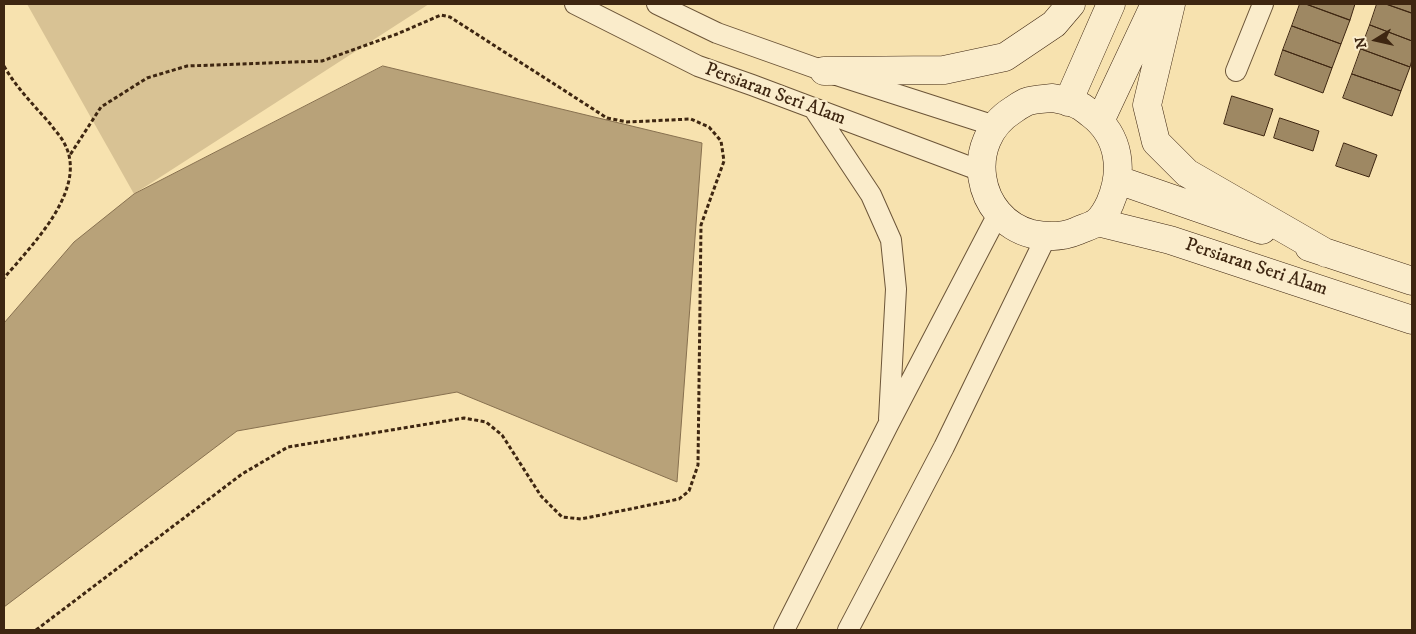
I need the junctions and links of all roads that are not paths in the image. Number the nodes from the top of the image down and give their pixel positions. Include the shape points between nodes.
1 (575, 4) edge
2 (658, 4) edge
3 (1071, 4) edge
4 (1111, 4) edge
5 (1156, 4) edge
6 (1171, 4) edge
7 (1262, 4) edge
8 (824, 71) junction
9 (1236, 71) dead end
10 (1068, 102) junction
11 (814, 109) junction
12 (1100, 121) junction
13 (995, 126) junction
14 (981, 171) junction
15 (1118, 180) junction
16 (998, 214) junction
17 (1097, 222) junction
18 (1046, 237) junction
19 (1326, 253) junction
20 (1412, 281) edge
21 (1412, 320) edge
22 (888, 426) junction
23 (784, 630) edge
24 (848, 630) edge

1 - 11 street, Persiaran Seri Alam via 698,66
2 - 8 street, Persiaran Seri Alam via 717,33
3 - 8 street via 1054,24 1005,58 944,70
4 - 10 street
5 - 12 street
6 - 19 street via 1147,105 1156,142 1187,172
7 - 9 street
8 - 13 street, Persiaran Seri Alam
10 - 12 street via 1079,105
10 - 13 street via 1053,98 1026,102 1003,116
11 - 14 street, Persiaran Seri Alam
11 - 22 street via 871,195 892,240 896,288
12 - 15 street via 1114,144
13 - 14 street via 987,138
14 - 16 street via 984,191
15 - 17 street via 1110,205
15 - 19 street, Persiaran Seri Alam
16 - 18 street via 1020,230
16 - 22 street
17 - 18 street via 1073,233
17 - 21 street, Persiaran Seri Alam via 1170,240
18 - 24 street via 944,448
19 - 20 street, Persiaran Seri Alam
22 - 23 street

